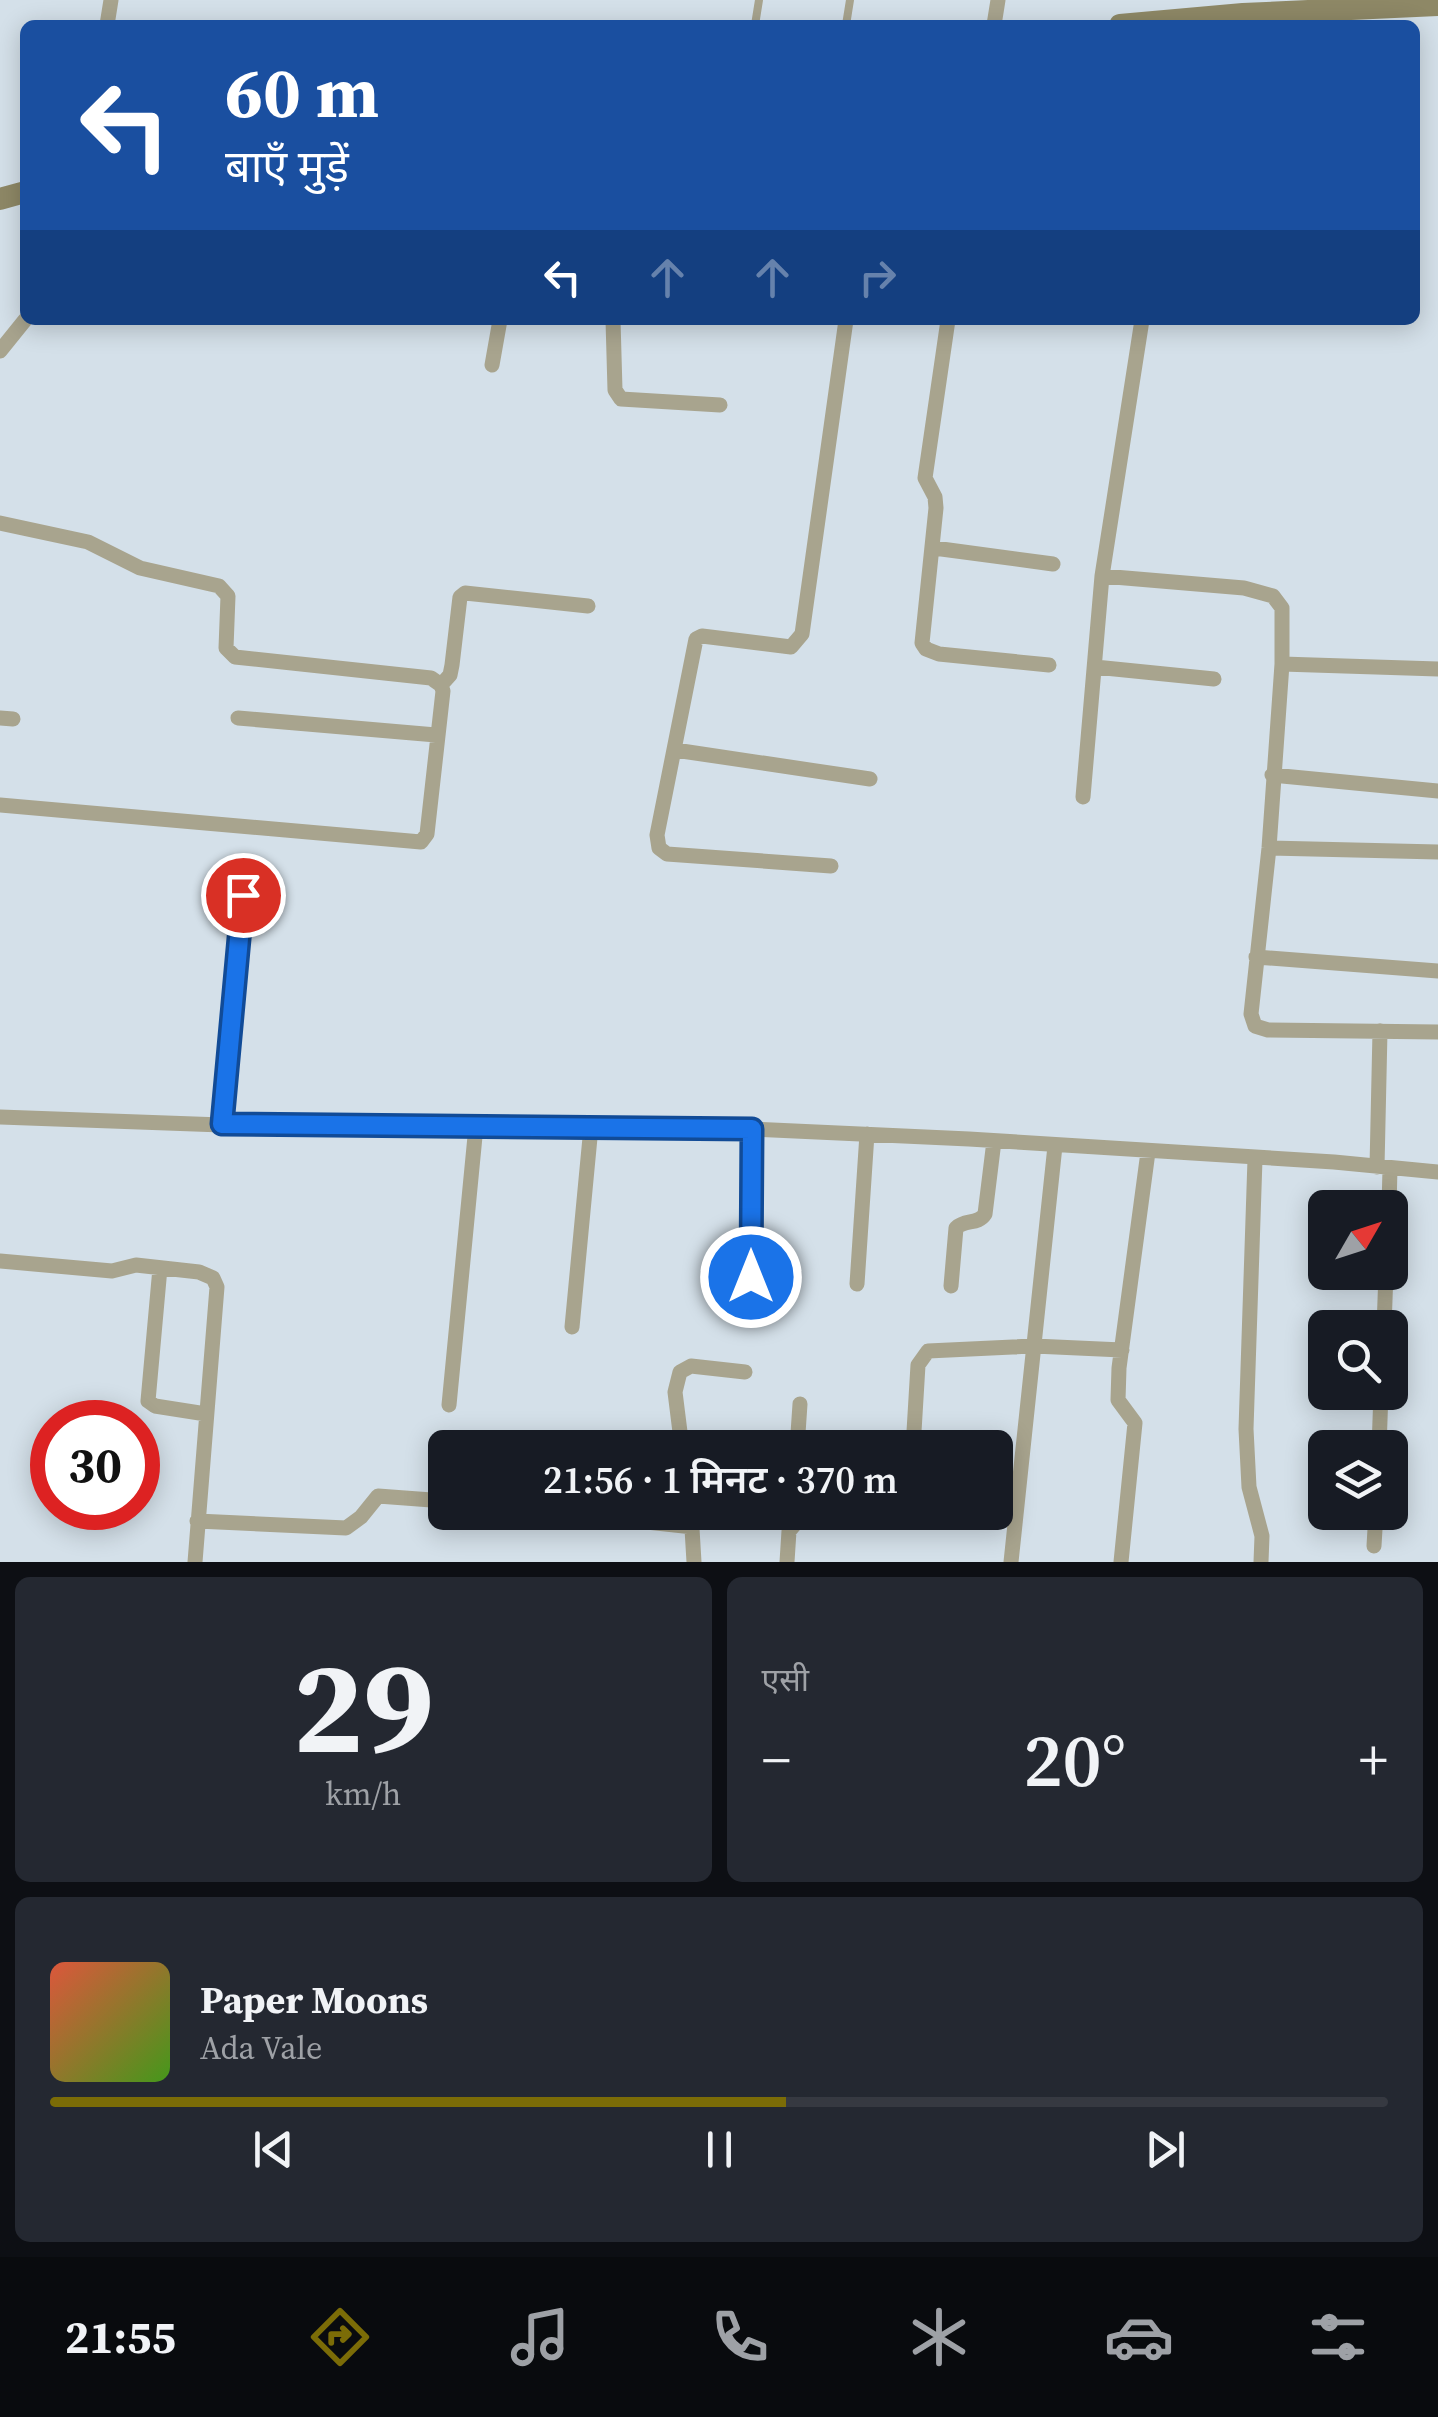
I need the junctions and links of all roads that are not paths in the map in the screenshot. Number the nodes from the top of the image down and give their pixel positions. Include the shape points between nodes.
1 (1438, 4) edge
2 (1244, 7) edge
3 (1202, 20) edge
4 (21, 325) edge
5 (499, 325) edge
6 (613, 325) edge
7 (845, 325) edge
8 (947, 325) edge
9 (1141, 325) edge
10 (0, 352) edge
11 (492, 365) dead end
12 (720, 405) dead end
13 (0, 523) edge
14 (934, 548) junction
15 (1053, 564) dead end
16 (1102, 576) junction
17 (588, 606) dead end
18 (1282, 664) junction
19 (1048, 665) dead end
20 (1095, 667) junction
21 (1438, 669) edge
22 (1214, 679) dead end
23 (442, 685) junction
24 (238, 718) dead end
25 (436, 735) junction
26 (675, 750) junction
27 (1272, 775) junction
28 (870, 778) dead end
29 (1438, 791) edge
30 (1083, 797) dead end
31 (0, 804) edge
32 (1269, 848) junction
33 (1438, 852) edge
34 (831, 866) dead end
35 (243, 895) dead end
36 (1256, 957) junction
37 (1438, 972) edge
38 (1380, 1032) junction
39 (1438, 1032) edge
40 (0, 1117) edge
41 (222, 1124) junction
42 (476, 1126) junction
43 (591, 1126) junction
44 (752, 1129) junction
45 (867, 1134) junction
46 (994, 1141) junction
47 (1055, 1146) junction
48 (1148, 1152) junction
49 (1255, 1158) junction
50 (1384, 1167) junction
51 (1438, 1172) edge
52 (1387, 1190) edge
53 (0, 1262) edge
54 (160, 1268) junction
55 (751, 1277) dead end
56 (856, 1284) dead end
57 (951, 1286) dead end
58 (572, 1327) dead end
59 (1034, 1346) junction
60 (1122, 1350) junction
61 (745, 1372) dead end
62 (450, 1404) dead end
63 (800, 1404) dead end
64 (206, 1414) junction
65 (680, 1430) edge
66 (798, 1430) edge
67 (914, 1430) edge
68 (428, 1500) edge
69 (197, 1521) junction
70 (692, 1530) edge
71 (791, 1530) edge
72 (1375, 1530) edge
73 (1374, 1546) dead end
74 (195, 1562) edge
75 (694, 1562) edge
76 (787, 1562) edge
77 (1011, 1562) edge
78 (1121, 1562) edge
79 (1261, 1562) edge

1 - 2 main road
2 - 3 main road
4 - 10 street
5 - 11 street
6 - 12 street via 621,400
7 - 26 street via 799,640 791,646 696,639
8 - 14 street via 925,478 936,503
9 - 16 street
13 - 23 street via 88,542 140,568 218,586 228,596 226,648 235,657 431,678
14 - 15 street
14 - 19 street via 921,636 926,649
16 - 18 street via 1265,592 1282,608
16 - 20 street
17 - 23 street via 465,593 450,675
18 - 21 street
18 - 27 street
20 - 22 street
20 - 30 street
23 - 25 street
24 - 25 street
25 - 31 street via 428,834 421,842
26 - 28 street
26 - 34 street via 659,818 662,852
27 - 29 street
27 - 32 street
32 - 33 street
32 - 36 street
35 - 41 street
36 - 37 street
36 - 38 street via 1251,1014 1261,1029
38 - 39 street
38 - 50 street
40 - 41 street
41 - 42 street
42 - 43 street
42 - 62 street
43 - 44 street
43 - 58 street
44 - 45 street
44 - 55 street
45 - 46 street
45 - 56 street
46 - 47 street
46 - 57 street via 986,1214 956,1228
47 - 48 street
47 - 59 street
48 - 49 street
48 - 60 street
49 - 50 street
49 - 79 street via 1246,1429
50 - 51 street
50 - 52 street
53 - 54 street
54 - 64 street via 199,1272 216,1282
54 - 64 street via 148,1400
59 - 60 street
59 - 67 street via 923,1354
59 - 77 street
60 - 78 street via 1118,1400 1135,1423
61 - 65 street via 690,1366 680,1372
63 - 66 street
64 - 69 street
68 - 69 street via 378,1496 346,1528
69 - 74 street
70 - 75 street
71 - 76 street
72 - 73 street

